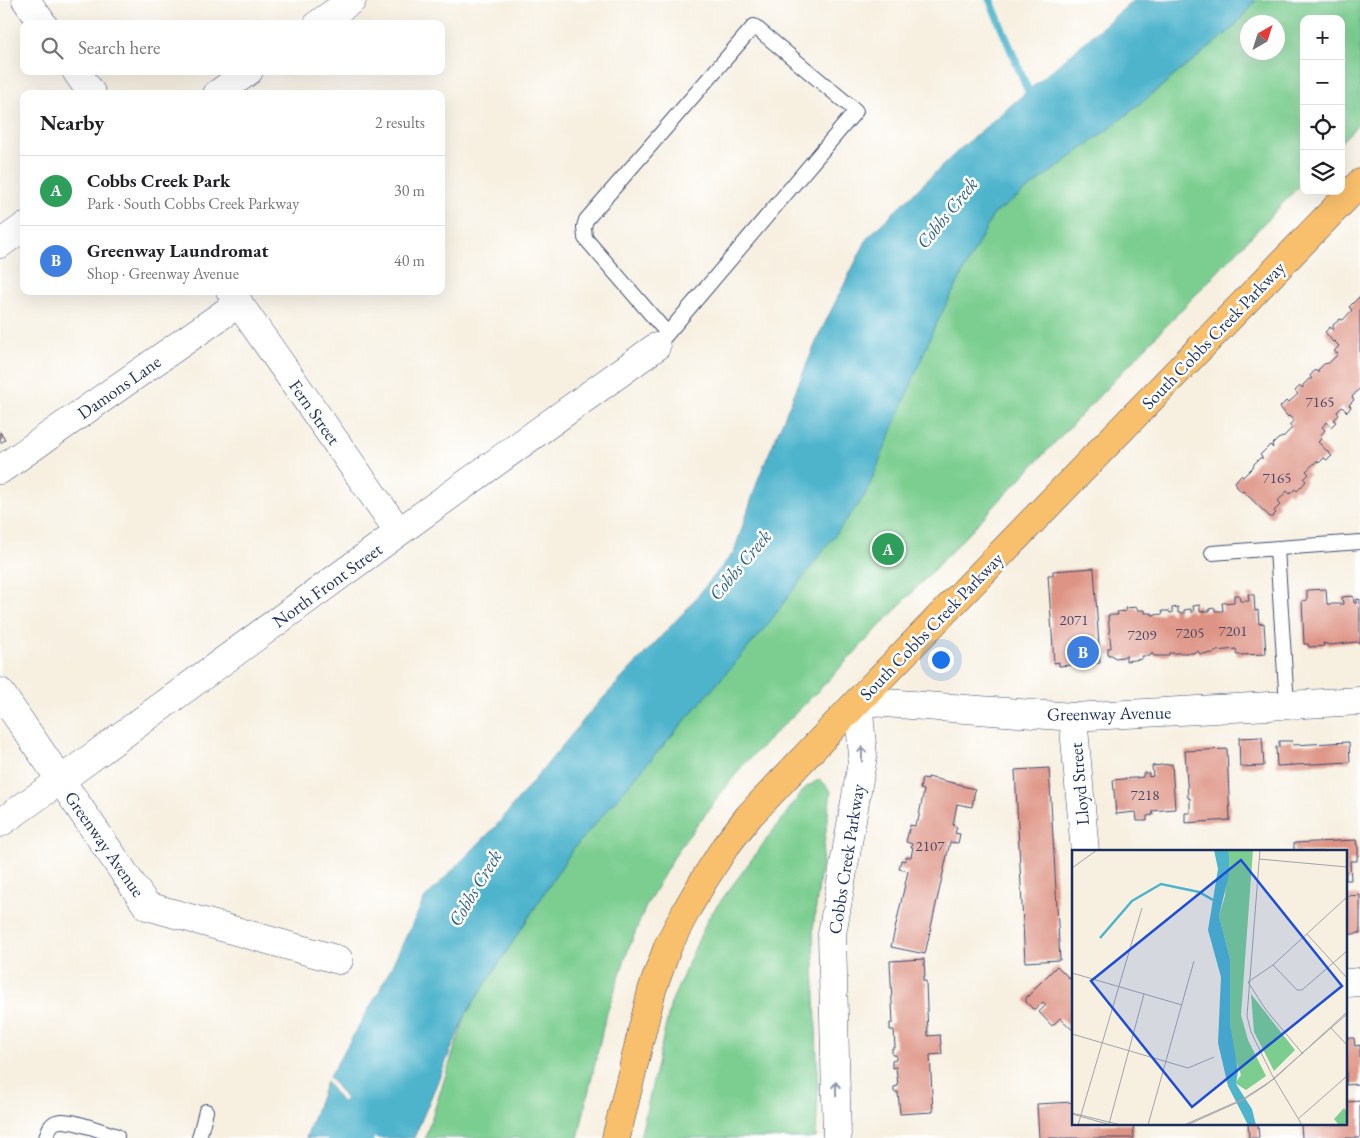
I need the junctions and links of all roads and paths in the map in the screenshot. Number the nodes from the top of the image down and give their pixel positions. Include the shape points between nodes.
1 (26, 0) edge
2 (352, 0) edge
3 (39, 20) edge
4 (324, 20) edge
5 (79, 75) edge
6 (243, 75) edge
7 (89, 90) edge
8 (223, 90) edge
9 (1360, 183) edge
10 (20, 230) edge
11 (0, 244) edge
12 (234, 297) edge
13 (661, 340) junction
14 (0, 470) edge
15 (399, 532) junction
16 (1360, 542) edge
17 (1277, 549) junction
18 (1212, 553) dead end
19 (0, 692) edge
20 (858, 701) junction
21 (1360, 702) edge
22 (1287, 705) junction
23 (1073, 717) junction
24 (61, 780) junction
25 (0, 823) edge
26 (1085, 850) edge
27 (340, 960) dead end
28 (206, 1111) dead end
29 (117, 1136) dead end
30 (46, 1138) edge
31 (199, 1138) edge
32 (616, 1138) edge
33 (837, 1138) edge

1 - 3 street
2 - 4 street
5 - 7 street
6 - 8 street
9 - 20 main road, South Cobbs Creek Parkway
10 - 11 street
12 - 14 street, Damons Lane
12 - 15 street, Fern Street
13 - 13 lane via 856,111 754,26 586,220 585,238
13 - 15 street, North Front Street
15 - 24 street, North Front Street
16 - 17 lane
17 - 18 lane
17 - 22 lane
19 - 24 street, Greenway Avenue
20 - 23 street, Greenway Avenue
20 - 32 main road, South Cobbs Creek Parkway via 749,816 725,847 687,909 668,946 652,990
33 -> 20 street, Cobbs Creek Parkway via 832,934 863,756
21 - 22 street, Greenway Avenue
22 - 23 street, Greenway Avenue
23 - 26 street, Lloyd Street
24 - 25 street, North Front Street
24 - 27 street, Greenway Avenue via 147,906
28 - 31 lane
29 - 30 lane via 66,1120 55,1122

